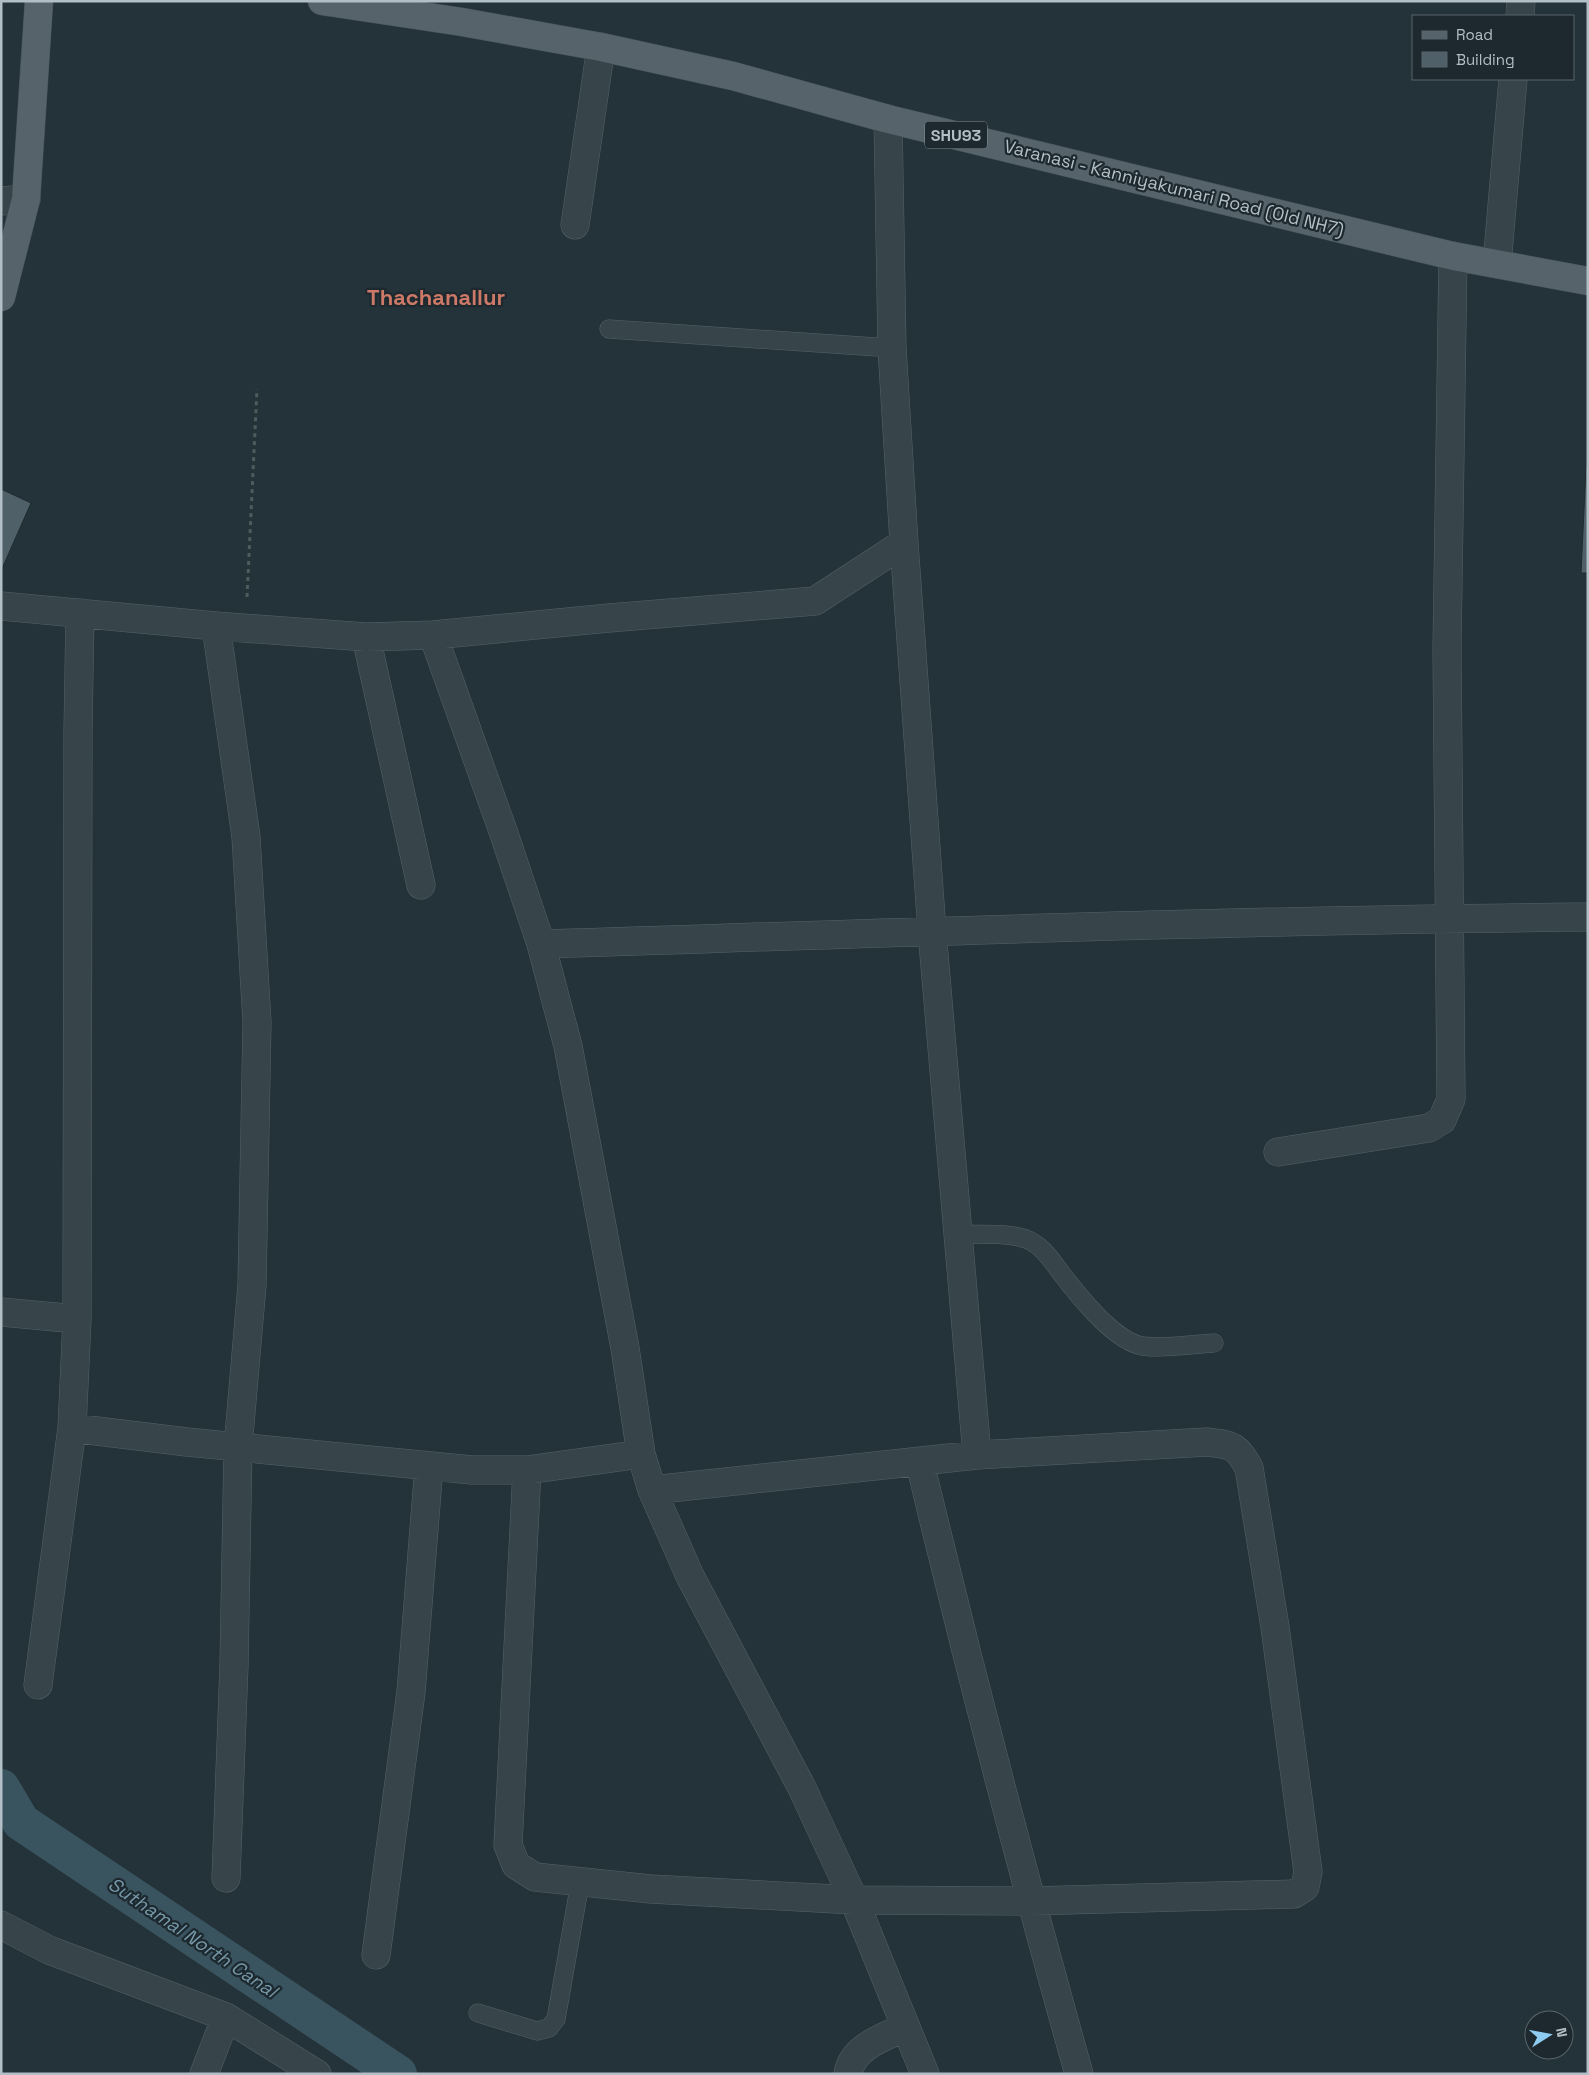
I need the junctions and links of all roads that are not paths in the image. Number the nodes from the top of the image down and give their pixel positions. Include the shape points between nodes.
1 (39, 1) edge
2 (323, 1) edge
3 (1521, 1) edge
4 (1520, 15) edge
5 (601, 47) junction
6 (1513, 80) edge
7 (888, 119) junction
8 (14, 200) edge
9 (575, 225) dead end
10 (1453, 256) junction
11 (1497, 264) junction
12 (1588, 281) edge
13 (1, 297) edge
14 (609, 329) dead end
15 (892, 348) junction
16 (904, 544) junction
17 (1, 606) edge
18 (80, 613) junction
19 (216, 626) junction
20 (433, 635) junction
21 (366, 637) junction
22 (421, 885) dead end
23 (1588, 917) edge
24 (1449, 918) junction
25 (932, 932) junction
26 (541, 944) junction
27 (1278, 1152) dead end
28 (958, 1234) junction
29 (1, 1312) edge
30 (77, 1320) junction
31 (1214, 1343) dead end
32 (72, 1428) junction
33 (238, 1447) junction
34 (641, 1454) junction
35 (977, 1456) junction
36 (920, 1463) junction
37 (430, 1466) junction
38 (527, 1470) junction
39 (652, 1490) junction
40 (38, 1684) dead end
41 (226, 1878) dead end
42 (580, 1883) junction
43 (854, 1900) junction
44 (1030, 1901) junction
45 (1, 1925) edge
46 (376, 1955) dead end
47 (478, 2013) dead end
48 (226, 2017) junction
49 (906, 2027) junction
50 (204, 2074) edge
51 (317, 2074) edge
52 (848, 2074) edge
53 (925, 2074) edge
54 (1079, 2074) edge

1 - 8 main road
2 - 5 main road, Varanasi - Kanniyakumari Road (Old NH7) / SHU93
3 - 4 street
5 - 7 main road, Varanasi - Kanniyakumari Road (Old NH7) / SHU93 via 732,76
5 - 9 street
6 - 11 street
7 - 10 main road, Varanasi - Kanniyakumari Road (Old NH7) / SHU93
7 - 15 street
8 - 13 main road
10 - 11 main road, Varanasi - Kanniyakumari Road (Old NH7) / SHU93
10 - 24 street via 1447,648
11 - 12 main road, Varanasi - Kanniyakumari Road (Old NH7) / SHU93
14 - 15 lane
15 - 16 street
16 - 20 street via 815,602
16 - 25 street
17 - 18 street
18 - 19 street
18 - 30 street
19 - 21 street
19 - 33 street via 246,837 257,1022 252,1286
20 - 21 street
20 - 26 street
21 - 22 street
23 - 24 street
24 - 25 street
24 - 27 street via 1450,1098 1442,1120 1429,1128
25 - 26 street
25 - 28 street
26 - 34 street via 568,1046 623,1338
28 - 31 lane via 1027,1239 1046,1253 1091,1310 1116,1332 1138,1345
28 - 35 street
29 - 30 street
30 - 32 street
32 - 33 street
32 - 40 street
33 - 37 street
33 - 41 street
34 - 38 street
34 - 39 street
35 - 36 street
35 - 44 street via 1207,1442 1227,1444 1239,1450 1249,1468 1260,1531 1308,1872 1305,1887 1294,1894
36 - 39 street
36 - 44 street
37 - 38 street
37 - 46 street via 412,1692
38 - 42 street via 508,1845 516,1866 535,1877
39 - 43 street via 690,1576 802,1788
42 - 43 street
42 - 47 lane via 553,2024 538,2031
43 - 44 street
43 - 49 street
44 - 54 street
45 - 48 street via 49,1950
48 - 50 street
48 - 51 street
49 - 52 street via 862,2050 853,2058
49 - 53 street

